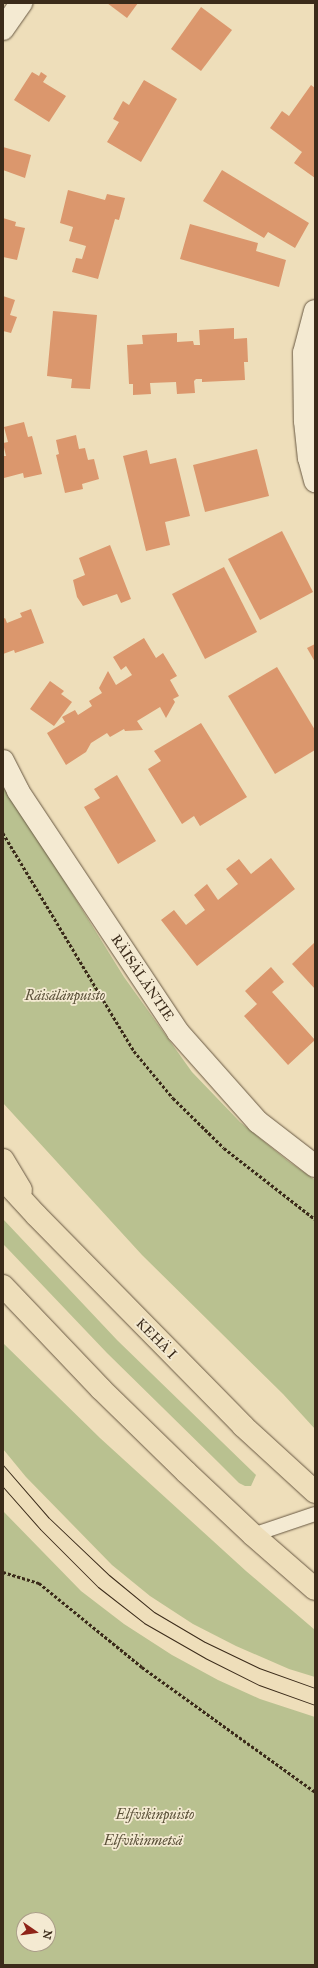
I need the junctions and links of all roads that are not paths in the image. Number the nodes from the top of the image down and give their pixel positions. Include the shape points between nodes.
1 (21, 3) edge
2 (3, 29) edge
3 (315, 311) edge
4 (315, 478) edge
5 (3, 761) edge
6 (3, 1160) edge
7 (315, 1166) edge
8 (3, 1179) edge
9 (36, 1215) junction
10 (3, 1286) edge
11 (315, 1492) edge
12 (315, 1514) edge
13 (253, 1535) junction
14 (315, 1589) edge

1 - 2 street
3 - 4 street via 304,353 308,458
5 - 7 street, RÄISÄLÄNTIE via 18,791 178,1032 258,1122
6 - 9 highway
8 - 9 highway, KEHÄ I
9 - 11 highway, KEHÄ I via 243,1426
10 - 13 highway via 101,1389
12 - 13 lane
13 - 14 highway

